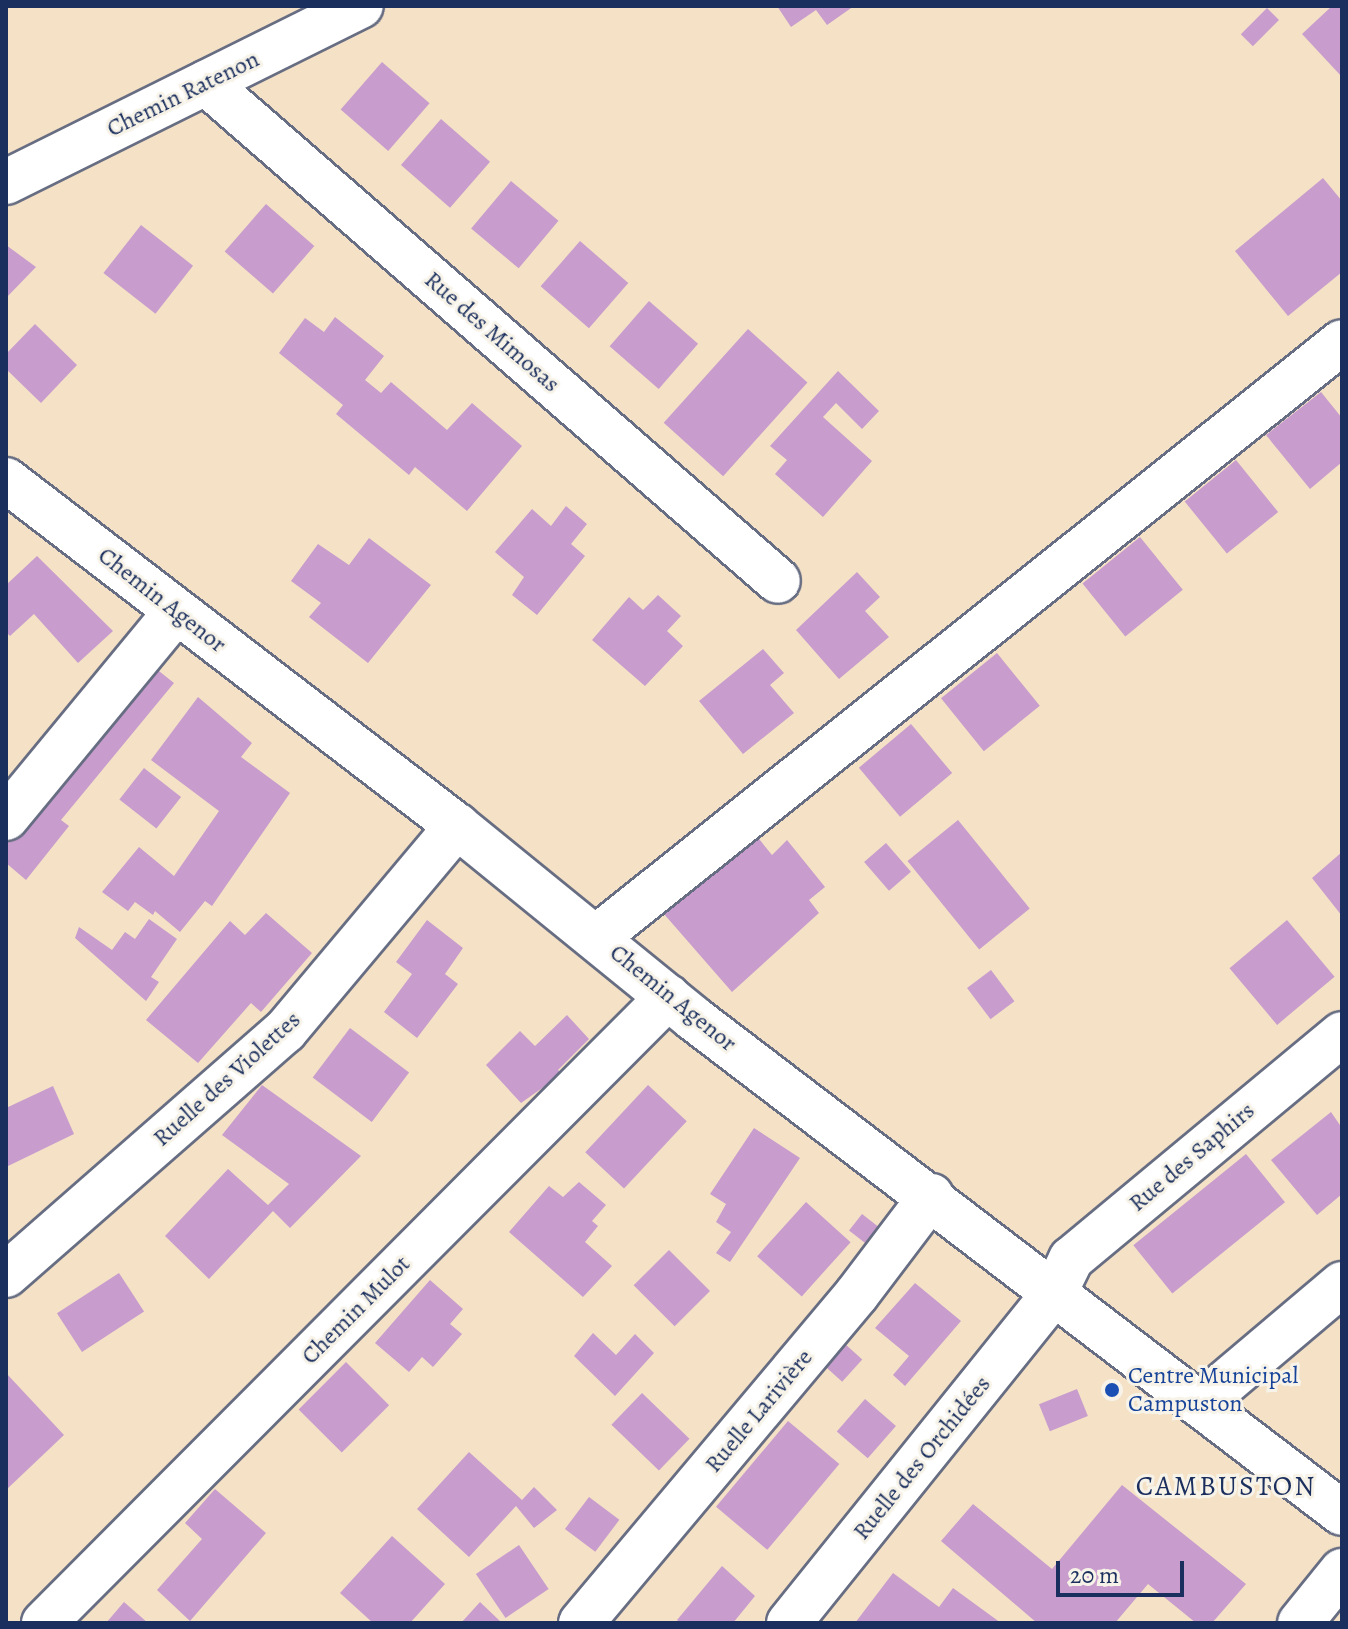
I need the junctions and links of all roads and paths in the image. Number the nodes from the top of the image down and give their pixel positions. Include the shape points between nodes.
1 (361, 6) edge
2 (206, 83) junction
3 (6, 182) edge
4 (1342, 342) edge
5 (6, 480) edge
6 (778, 581) dead end
7 (176, 612) junction
8 (6, 818) edge
9 (457, 826) junction
10 (597, 937) junction
11 (668, 997) junction
12 (1342, 1034) edge
13 (931, 1196) junction
14 (6, 1275) edge
15 (1342, 1284) edge
16 (1055, 1292) junction
17 (1200, 1404) junction
18 (1342, 1513) edge
19 (1342, 1571) edge
20 (44, 1623) edge
21 (581, 1623) edge
22 (789, 1623) edge
23 (1300, 1623) edge

1 - 2 street, Chemin Ratenon
2 - 3 street, Chemin Ratenon
2 - 6 street, Rue des Mimosas
4 - 10 street
5 - 7 street, Chemin Agenor
7 - 8 street
7 - 9 street, Chemin Agenor
9 - 10 street, Chemin Agenor
9 - 14 street, Ruelle des Violettes via 285,1031
10 - 11 street, Chemin Agenor
11 - 13 street, Chemin Agenor
11 - 20 street, Chemin Mulot
12 - 16 street, Rue des Saphirs via 1071,1259
13 - 16 street, Chemin Agenor
13 - 21 street, Ruelle Larivière via 857,1294
15 - 17 street
16 - 17 street, Chemin Agenor
16 - 22 street, Ruelle des Orchidées
17 - 18 street, Chemin Agenor
19 - 23 street

